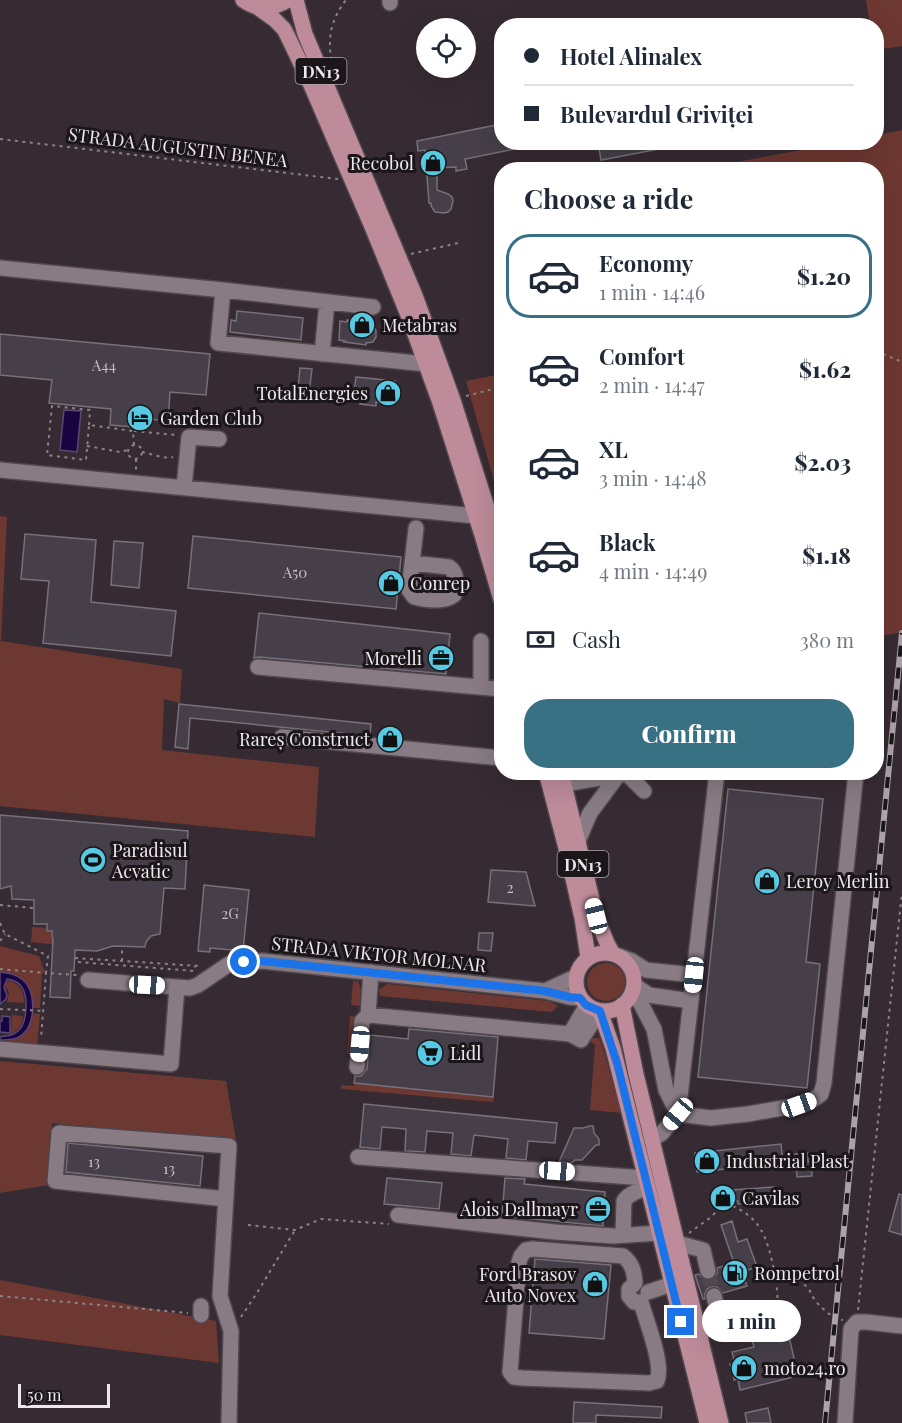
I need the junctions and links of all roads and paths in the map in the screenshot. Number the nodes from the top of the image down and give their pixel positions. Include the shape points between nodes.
1 (288, 0) edge
2 (296, 0) edge
3 (250, 4) edge
4 (0, 139) edge
5 (352, 181) junction
6 (462, 242) dead end
7 (399, 257) junction
8 (0, 268) edge
9 (224, 290) junction
10 (327, 302) junction
11 (373, 308) dead end
12 (322, 354) junction
13 (884, 354) edge
14 (902, 362) edge
15 (426, 364) junction
16 (494, 389) edge
17 (453, 400) junction
18 (89, 425) junction
19 (133, 431) junction
20 (179, 438) junction
21 (219, 439) dead end
22 (134, 445) junction
23 (87, 446) junction
24 (128, 450) junction
25 (174, 450) dead end
26 (142, 452) junction
27 (0, 470) edge
28 (184, 488) junction
29 (476, 516) junction
30 (416, 528) dead end
31 (494, 530) edge
32 (412, 563) dead end
33 (494, 576) edge
34 (481, 641) dead end
35 (258, 667) dead end
36 (481, 687) junction
37 (494, 688) edge
38 (282, 737) dead end
39 (494, 757) edge
40 (548, 780) edge
41 (563, 780) edge
42 (618, 780) edge
43 (632, 780) edge
44 (716, 780) edge
45 (855, 780) edge
46 (644, 791) dead end
47 (578, 841) junction
48 (902, 892) edge
49 (0, 905) edge
50 (34, 908) dead end
51 (0, 923) edge
52 (5, 934) junction
53 (0, 941) edge
54 (122, 946) dead end
55 (616, 955) junction
56 (48, 956) junction
57 (52, 957) dead end
58 (588, 957) junction
59 (122, 961) junction
60 (78, 963) junction
61 (195, 966) junction
62 (223, 968) junction
63 (0, 969) edge
64 (371, 972) junction
65 (46, 973) junction
66 (694, 975) junction
67 (575, 977) junction
68 (88, 980) dead end
69 (177, 987) junction
70 (634, 987) junction
71 (545, 991) junction
72 (691, 1002) junction
73 (622, 1005) junction
74 (591, 1006) junction
75 (0, 1009) edge
76 (44, 1011) junction
77 (368, 1015) junction
78 (41, 1039) dead end
79 (0, 1049) edge
80 (357, 1066) dead end
81 (678, 1114) junction
82 (652, 1139) junction
83 (358, 1157) dead end
84 (646, 1183) junction
85 (221, 1201) junction
86 (398, 1215) dead end
87 (248, 1225) dead end
88 (658, 1233) junction
89 (623, 1235) junction
90 (677, 1244) junction
91 (708, 1271) tunnel mouth
92 (775, 1278) junction
93 (672, 1284) junction
94 (0, 1296) edge
95 (714, 1296) tunnel mouth
96 (645, 1297) junction
97 (201, 1310) dead end
98 (857, 1322) junction
99 (902, 1326) edge
100 (231, 1331) junction
101 (699, 1336) junction
102 (229, 1423) edge
103 (702, 1423) edge
104 (707, 1423) edge
105 (721, 1423) edge
106 (845, 1423) edge

1 - 3 main road via 267,8
2 - 7 main road, DN13 via 305,34
3 - 5 main road via 274,19 287,35
4 - 5 path, STRADA AUGUSTIN BENEA
5 - 15 main road
6 - 7 path
7 - 17 main road, DN13
8 - 9 street
9 - 10 street
9 - 12 street via 218,344
10 - 11 street
10 - 12 street
12 - 15 street
13 - 14 path
15 - 29 main road
16 - 17 path
17 - 31 main road, DN13
18 - 19 path
18 - 23 path
18 - 23 path via 90,410 52,406 47,455 86,460
19 - 20 path
19 - 22 path
20 - 21 street
20 - 28 street
22 - 24 path
22 - 26 path
23 - 24 path
24 - 26 path via 133,458
25 - 26 path via 173,458
27 - 28 street
28 - 29 street
29 - 33 main road
30 - 32 street
34 - 36 street
35 - 36 street
36 - 37 street
38 - 39 street
40 - 58 main road
41 - 47 main road, DN13
42 - 47 street via 590,813
43 - 46 street
44 - 66 street
45 - 81 street via 821,1094 799,1105 748,1114 711,1118
47 - 55 main road, DN13 via 596,916
48 - 98 path
49 - 50 path
51 - 52 path
52 - 53 path
52 - 56 path
54 - 59 path
55 - 58 main road via 597,953
55 - 66 street via 646,970
55 - 70 main road, DN13 via 629,966
56 - 57 path
56 - 65 path
58 - 67 main road
59 - 60 path via 76,958
59 - 61 path
60 - 61 path via 194,971
60 - 65 path via 77,975
61 - 62 path
62 - 64 street, STRADA VIKTOR MOLNAR via 262,961
62 - 69 street, STRADA VIKTOR MOLNAR via 198,985
63 - 65 path
64 - 71 street, STRADA VIKTOR MOLNAR
64 - 77 street
65 - 76 path
66 - 72 street
67 - 71 street
67 - 74 main road via 577,991
68 - 69 street, STRADA VIKTOR MOLNAR
69 - 79 street via 171,1065
70 - 72 street via 648,995
70 - 73 main road
70 - 81 street via 654,1029 666,1090
71 - 74 street, STRADA VIKTOR MOLNAR
72 - 81 street
73 - 74 main road via 612,1010
73 - 82 main road
74 - 77 street via 576,1037
74 - 84 main road via 613,1048
75 - 76 path
76 - 78 path
77 - 80 street via 362,1021
81 - 82 street
82 - 90 main road
83 - 84 street
84 - 88 main road
84 - 89 street via 624,1201
85 - 85 street via 229,1146 59,1132 55,1181
85 - 100 street via 220,1296
86 - 89 street via 555,1232
87 - 100 path via 295,1230
88 - 89 street
88 - 93 main road
90 - 91 street via 703,1250
90 - 92 path via 719,1209 733,1206 750,1215 762,1230
90 - 101 main road
92 - 98 path via 807,1286 814,1300 835,1318
92 - 101 path via 777,1313 768,1325 749,1334
93 - 96 street
93 - 104 main road
94 - 97 path
95 - 101 street via 719,1317
96 - 96 street via 659,1363 657,1381 522,1378 510,1372 519,1262 526,1250 623,1256 633,1269 635,1283 629,1296 634,1302
98 - 99 street
98 - 106 street via 851,1329
100 - 102 street
101 - 105 main road
103 - 104 street

